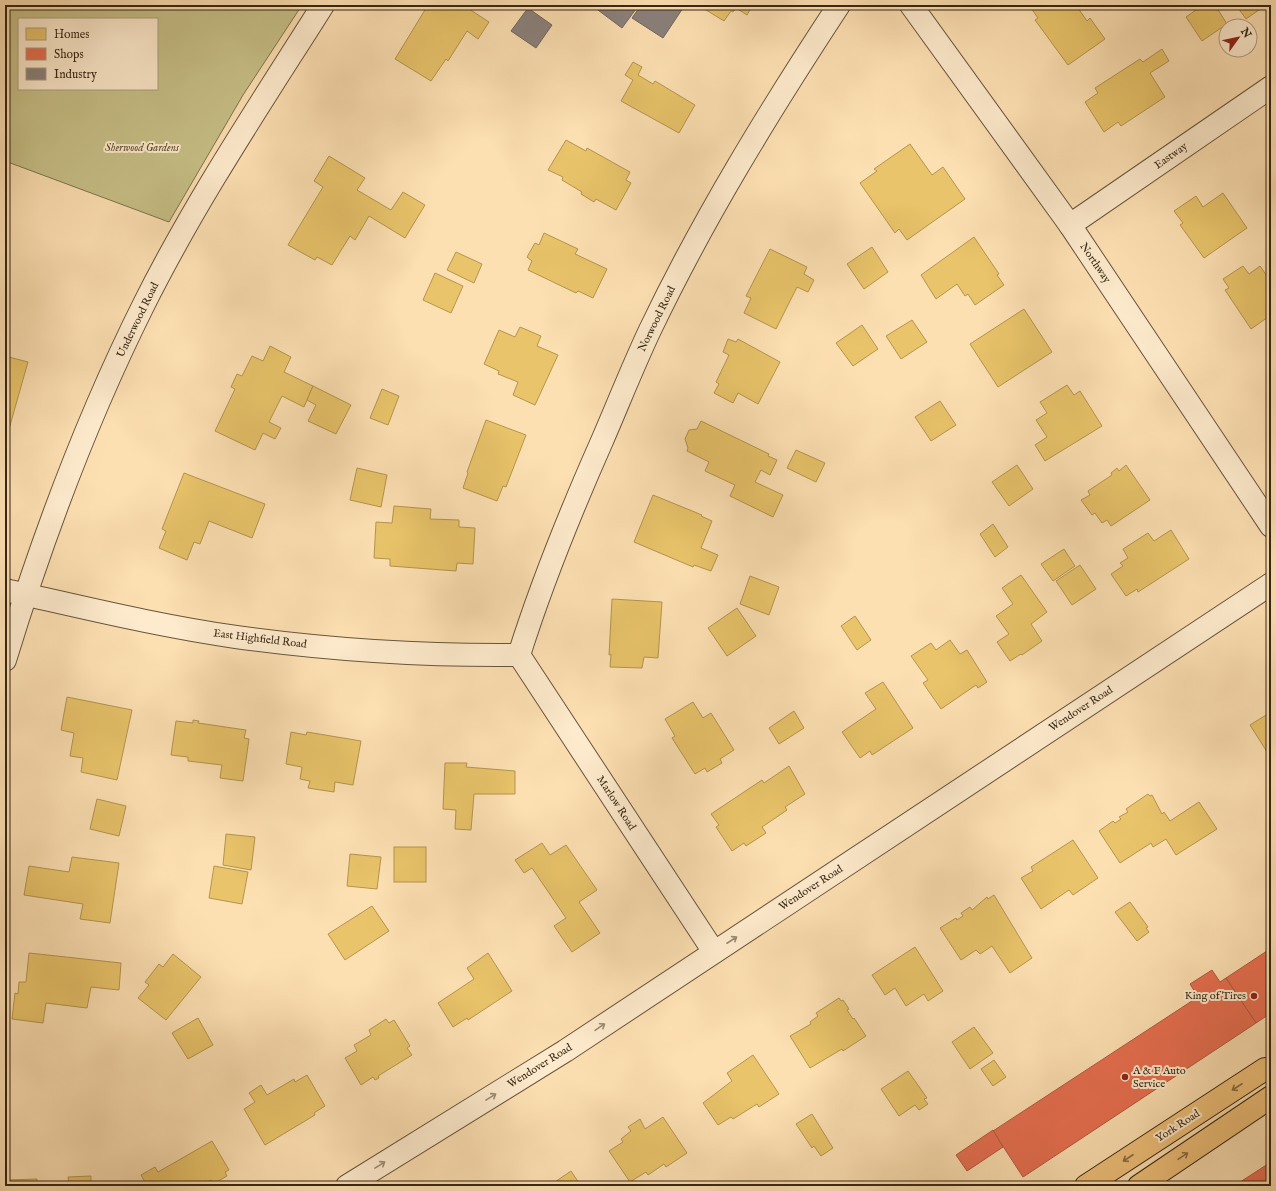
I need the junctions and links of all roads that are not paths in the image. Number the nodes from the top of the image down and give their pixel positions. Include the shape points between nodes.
1 (323, 5) edge
2 (839, 5) edge
3 (911, 5) edge
4 (1271, 87) edge
5 (1070, 225) junction
6 (1271, 526) edge
7 (1271, 584) edge
8 (15, 592) edge
9 (519, 655) junction
10 (5, 660) edge
11 (714, 952) junction
12 (1271, 1069) edge
13 (1271, 1097) edge
14 (347, 1186) edge
15 (1086, 1186) edge
16 (1139, 1186) edge

1 - 8 street, Underwood Road via 210,185 144,304 65,487
2 - 9 street, Norwood Road via 747,150 650,330 563,532
3 - 5 street, Northway
4 - 5 street, Eastway
5 - 6 street, Northway
11 -> 7 street, Wendover Road
8 - 9 street, East Highfield Road via 235,637 378,652
8 - 10 street, Underwood Road
9 - 11 street, Marlow Road
14 -> 11 street, Wendover Road via 565,1051
12 -> 15 main road, York Road via 1265,1069
16 -> 13 main road

